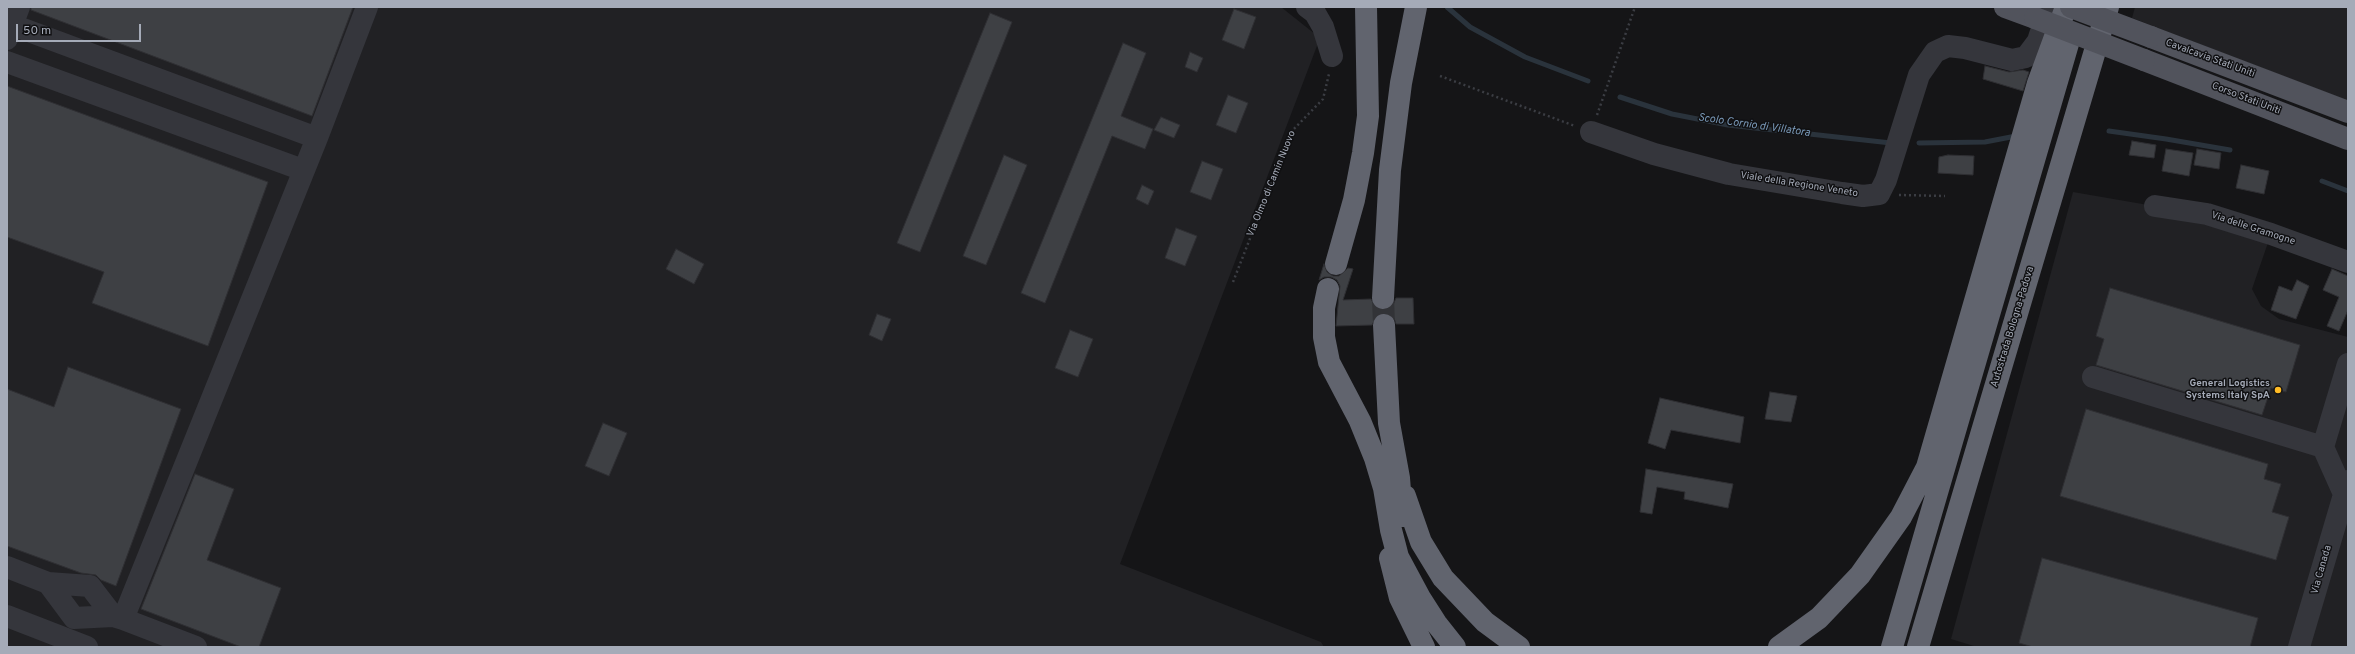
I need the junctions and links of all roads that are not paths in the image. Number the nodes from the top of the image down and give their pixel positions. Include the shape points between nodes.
1 (367, 7) edge
2 (1307, 7) edge
3 (1366, 7) edge
4 (1416, 7) edge
5 (1425, 7) edge
6 (2005, 7) edge
7 (2066, 7) edge
8 (2071, 7) edge
9 (2078, 7) edge
10 (2108, 7) edge
11 (2042, 12) edge
12 (12, 24) edge
13 (1332, 56) road end
14 (7, 62) edge
15 (1401, 83) junction
16 (2348, 112) edge
17 (1591, 132) road end
18 (317, 138) junction
19 (2348, 139) edge
20 (303, 170) junction
21 (2155, 206) dead end
22 (2348, 262) edge
23 (1336, 264) dead end
24 (1328, 289) dead end
25 (1383, 298) tunnel mouth
26 (1384, 325) tunnel mouth
27 (2348, 364) edge
28 (2093, 377) dead end
29 (2323, 447) junction
30 (1375, 458) junction
31 (1399, 478) junction
32 (2346, 487) edge
33 (7, 567) edge
34 (1412, 581) junction
35 (48, 583) junction
36 (7, 616) edge
37 (118, 618) junction
38 (87, 647) edge
39 (196, 647) edge
40 (1424, 647) edge
41 (1455, 647) edge
42 (1519, 647) edge
43 (1779, 647) edge
44 (1892, 647) edge
45 (1918, 647) edge
46 (2299, 647) edge

1 - 18 street
2 - 13 street via 1315,13 1323,27
3 - 23 highway via 1368,116 1364,153
4 - 15 highway
5 - 15 highway
6 - 11 main road
7 - 43 highway via 2038,83 1939,431 1924,474 1901,517 1860,575 1828,610
8 - 16 main road, Cavalcavia Stati Uniti, bridge
9 - 44 highway
10 - 45 highway, Autostrada Bologna-Padova
11 - 17 street, Viale della Regione Veneto via 2038,41 2026,56 2012,60 1948,46 1935,52 1919,74 1886,180 1878,194 1863,196 1730,174 1654,154
11 - 19 main road, Corso Stati Uniti, bridge via 2144,60
12 - 18 street
14 - 20 street
15 - 25 highway via 1390,170
18 - 20 street
20 - 37 street
21 - 22 street, Via delle Gramogne via 2207,214
24 - 30 highway via 1324,308 1324,337 1329,362 1360,421
26 - 31 highway via 1389,423
27 - 29 street
28 - 29 street
29 - 32 street, Via Canada
30 - 34 highway via 1398,557
30 - 40 highway via 1384,531 1393,574 1410,621
31 - 34 highway via 1402,518
31 - 42 highway via 1421,542 1443,578 1485,622
32 - 46 street, Via Canada
33 - 35 street
34 - 41 highway via 1436,623
35 - 37 street via 90,586
35 - 37 street via 74,618
36 - 38 street
37 - 39 street

